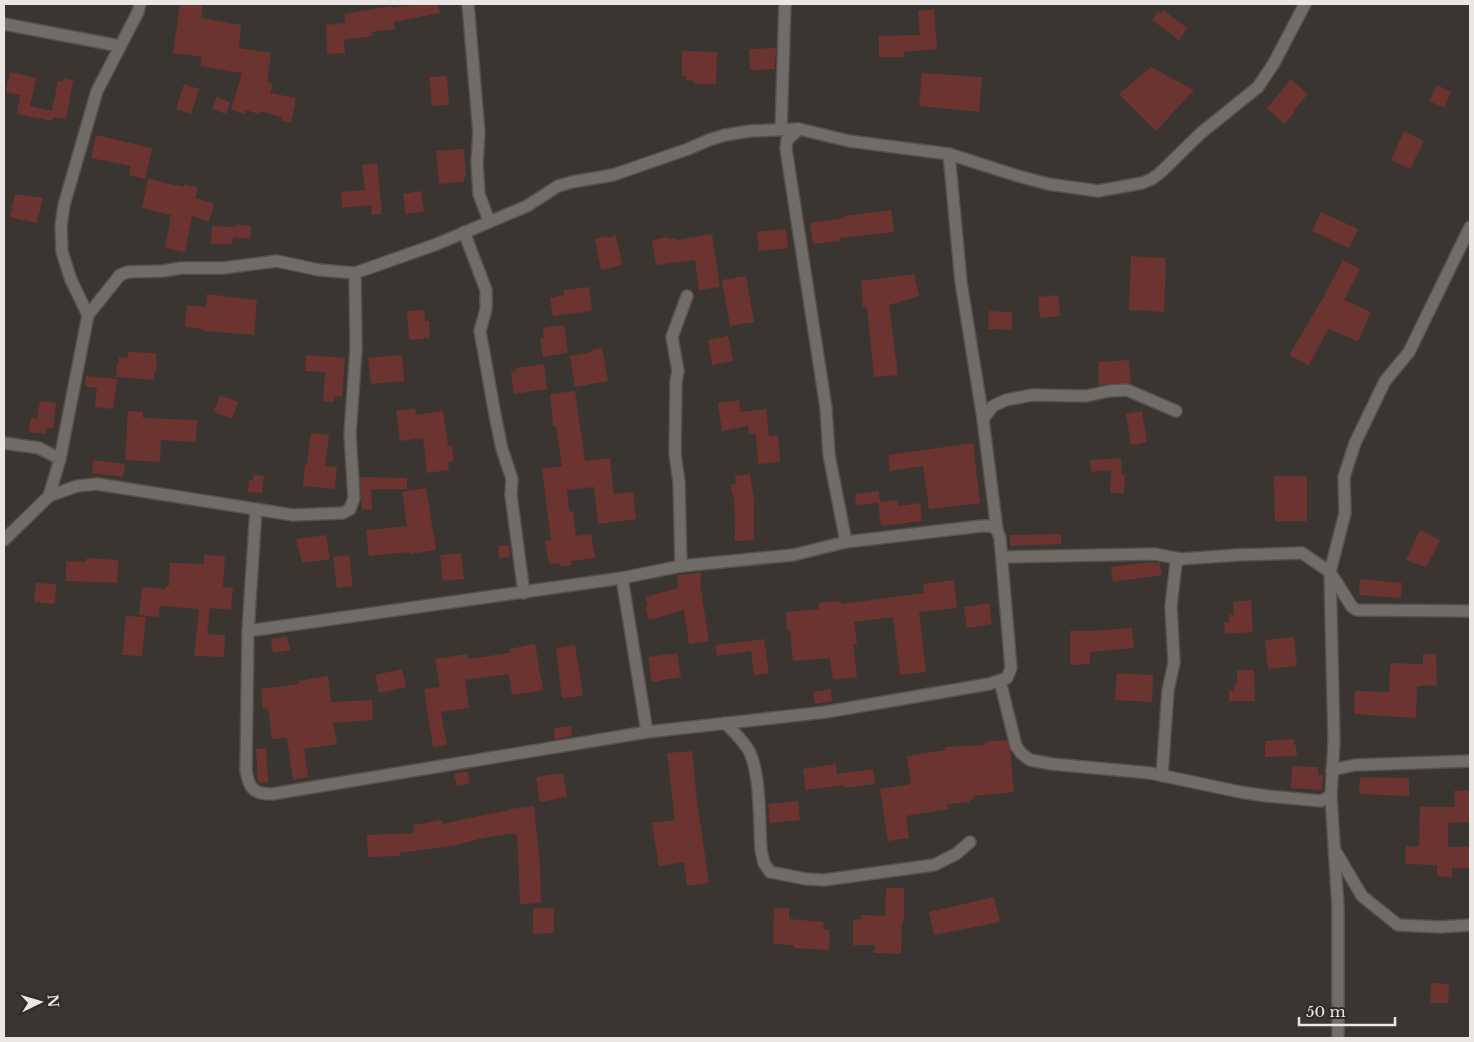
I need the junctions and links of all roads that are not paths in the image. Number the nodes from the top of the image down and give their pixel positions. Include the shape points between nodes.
1 (140, 4) edge
2 (468, 4) edge
3 (785, 4) edge
4 (1305, 4) edge
5 (4, 24) edge
6 (120, 46) junction
7 (799, 129) junction
8 (780, 130) junction
9 (949, 154) junction
10 (489, 221) junction
11 (1470, 227) edge
12 (464, 232) junction
13 (355, 273) junction
14 (687, 296) dead end
15 (88, 315) junction
16 (1176, 411) dead end
17 (983, 419) junction
18 (4, 443) edge
19 (60, 459) junction
20 (49, 496) junction
21 (256, 509) junction
22 (997, 530) junction
23 (4, 540) edge
24 (846, 542) junction
25 (1002, 557) junction
26 (1180, 559) junction
27 (681, 566) junction
28 (1330, 572) junction
29 (622, 578) junction
30 (524, 592) junction
31 (1470, 610) edge
32 (248, 631) junction
33 (1000, 681) junction
34 (725, 723) junction
35 (647, 732) junction
36 (1470, 761) edge
37 (1332, 770) junction
38 (1162, 776) junction
39 (1331, 796) junction
40 (970, 842) dead end
41 (1336, 851) junction
42 (1470, 925) edge
43 (1338, 1038) edge

1 - 6 street
2 - 10 street via 479,133 479,194
3 - 8 street
4 - 9 street via 1258,87 1201,133 1152,179 1098,191 1048,184
5 - 6 street
6 - 15 street via 97,91 64,205 61,226 62,252
7 - 8 street
7 - 9 street via 849,141
7 - 24 street via 787,140 786,149 826,408 830,455
8 - 10 street via 725,135 613,175 558,186 527,206
9 - 17 street via 961,282
10 - 12 street
11 - 28 street via 1409,352 1385,381 1355,443 1344,476 1345,513
12 - 13 street
12 - 30 street via 486,290 486,309 480,331 502,449 512,480 511,495
13 - 15 street via 319,270 277,261 223,268 128,272 112,283
13 - 21 street via 356,349 350,434 354,498 350,509 343,513 293,515
14 - 27 street via 672,337 678,371 675,454
15 - 19 street
16 - 17 street via 1127,390 1086,396 1032,395 1006,400 993,406
17 - 22 street
18 - 19 street via 39,448
19 - 20 street
20 - 21 street via 77,486 97,484
20 - 23 street
21 - 32 street
22 - 24 street via 992,526 981,526
22 - 25 street
24 - 27 street via 793,556
25 - 26 street via 1155,554
25 - 33 street via 1011,668 1007,678
26 - 28 street via 1302,553
26 - 38 street via 1176,564 1171,606 1174,663 1168,690
27 - 29 street
28 - 31 street via 1356,610
28 - 37 street
29 - 30 street
29 - 35 street
30 - 32 street
32 - 35 street via 246,771 248,782 260,794
33 - 34 street via 826,712
33 - 38 street via 1016,746 1030,760
34 - 35 street
34 - 40 street via 743,742 756,773 761,850 770,872 824,880 934,865 956,854
36 - 37 street via 1355,765
37 - 39 street
38 - 39 street via 1268,796 1321,801
39 - 41 street
41 - 42 street via 1362,896 1398,925
41 - 43 street

